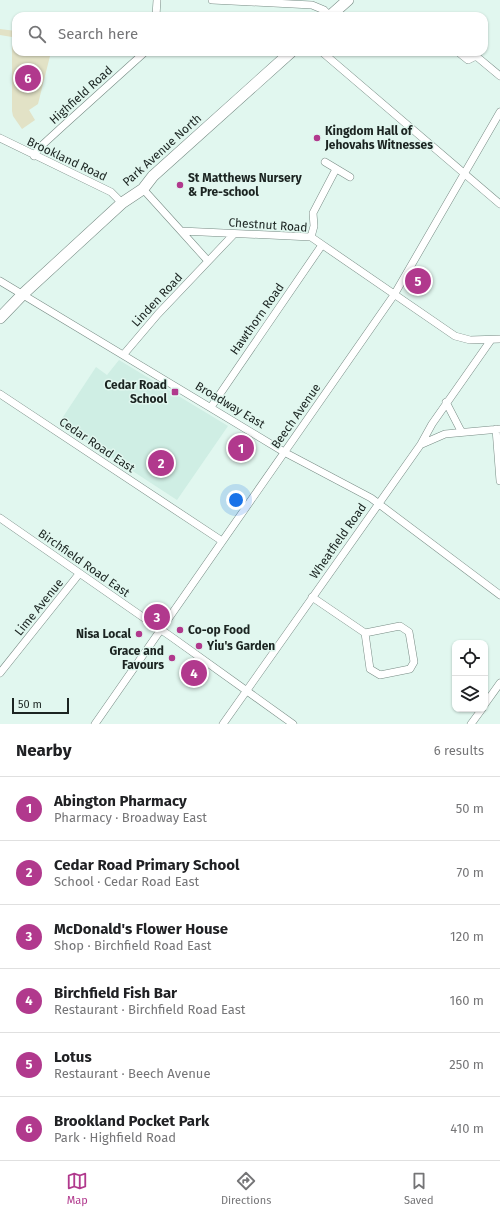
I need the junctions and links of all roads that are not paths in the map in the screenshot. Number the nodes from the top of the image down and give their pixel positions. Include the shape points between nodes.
1 (157, 0) edge
2 (212, 0) edge
3 (217, 0) edge
4 (348, 0) edge
5 (156, 12) edge
6 (326, 12) edge
7 (334, 12) edge
8 (141, 56) edge
9 (286, 56) edge
10 (327, 56) edge
11 (463, 56) edge
12 (474, 56) edge
13 (479, 56) edge
14 (500, 76) edge
15 (500, 112) edge
16 (0, 138) edge
17 (34, 156) junction
18 (325, 162) dead end
19 (336, 169) junction
20 (464, 174) junction
21 (350, 177) dead end
22 (143, 188) junction
23 (122, 203) junction
24 (500, 204) edge
25 (181, 231) junction
26 (234, 234) junction
27 (311, 237) junction
28 (322, 245) junction
29 (208, 261) junction
30 (0, 281) edge
31 (23, 294) junction
32 (394, 295) junction
33 (0, 318) edge
34 (500, 339) edge
35 (491, 340) junction
36 (124, 354) junction
37 (0, 394) edge
38 (446, 402) junction
39 (211, 407) junction
40 (498, 429) edge
41 (462, 431) junction
42 (422, 444) junction
43 (284, 452) junction
44 (500, 481) edge
45 (379, 503) junction
46 (0, 518) edge
47 (222, 541) junction
48 (79, 574) junction
49 (500, 595) edge
50 (312, 597) junction
51 (161, 630) junction
52 (365, 633) junction
53 (0, 673) edge
54 (500, 683) edge
55 (246, 691) junction
56 (488, 700) edge
57 (480, 712) edge
58 (95, 724) edge
59 (223, 724) edge
60 (293, 724) edge
61 (471, 724) edge

1 - 5 street
2 - 3 street
3 - 6 street via 312,6
4 - 7 main road
8 - 17 street, Highfield Road via 39,148
9 - 22 main road, Park Avenue North via 153,176
10 - 20 street
11 - 12 street via 468,60
13 - 14 street
15 - 20 street, Beech Avenue
16 - 17 street, Brookland Road
17 - 23 street, Brookland Road via 111,192
18 - 19 street
19 - 21 street
19 - 27 street via 314,213
20 - 24 street
20 - 32 street, Beech Avenue
22 - 23 main road, Park Avenue North
22 - 25 street
23 - 31 main road, Park Avenue North
25 - 26 street, Chestnut Road
25 - 29 street
26 - 27 street, Chestnut Road
26 - 29 street, Linden Road
27 - 28 street, Chestnut Road
28 - 32 street, Chestnut Road
28 - 39 street, Hawthorn Road
29 - 36 street, Linden Road
30 - 31 street, Broadway East
31 - 33 main road, Park Avenue North
31 - 36 street, Broadway East
32 - 35 street, Chestnut Road via 455,336 470,340
32 - 43 street, Beech Avenue
34 - 35 street, Chestnut Road
35 - 38 street, Wheatfield Road
36 - 39 street, Broadway East
37 - 47 street, Cedar Road East
38 - 41 street
38 - 42 street, Wheatfield Road
39 - 43 street, Broadway East
40 - 41 street
40 - 44 street
41 - 42 street via 445,434
42 - 45 street, Wheatfield Road
43 - 45 street, Broadway East
43 - 47 street, Beech Avenue
45 - 49 street, Broadway East
45 - 50 street, Wheatfield Road
46 - 48 street, Birchfield Road East
47 - 51 street, Beech Avenue
48 - 51 street, Birchfield Road East
48 - 53 street, Lime Avenue
50 - 52 street
50 - 55 street, Wheatfield Road
51 - 55 street, Birchfield Road East
51 - 58 street, Beech Avenue
52 - 52 street via 400,626 409,632 414,662 410,669 380,675 370,669
54 - 56 street
55 - 59 street, Wheatfield Road
55 - 60 street, Birchfield Road East
57 - 61 street

